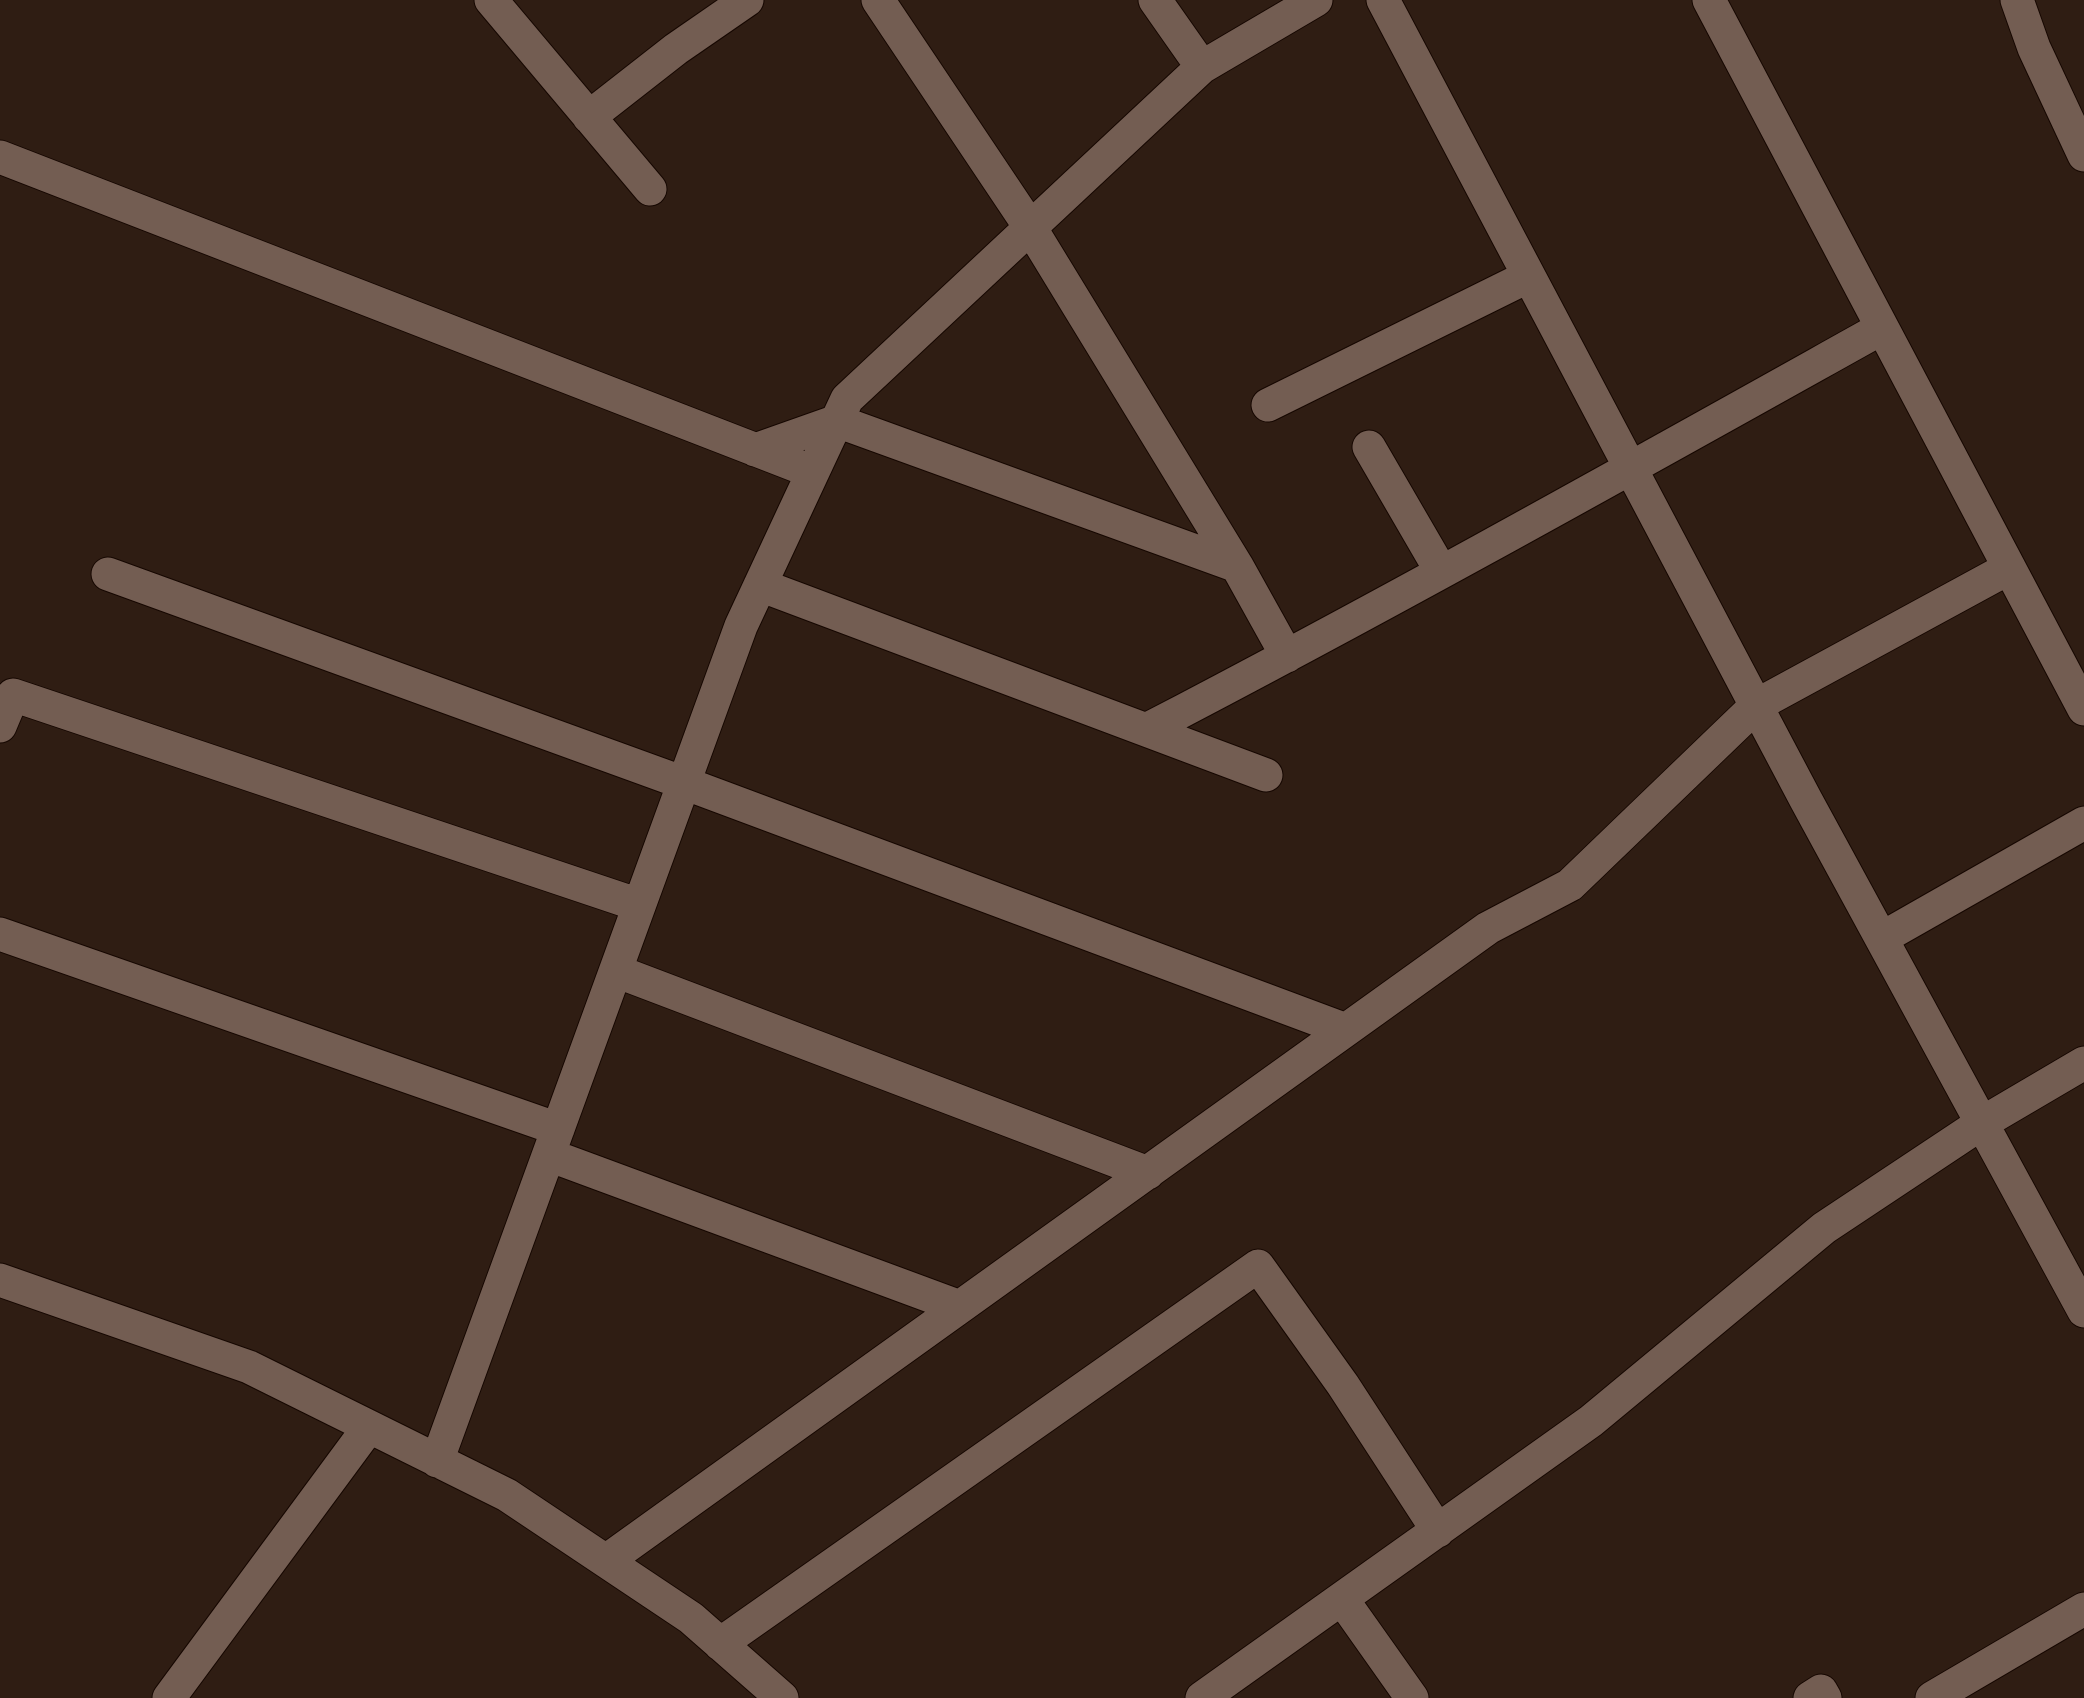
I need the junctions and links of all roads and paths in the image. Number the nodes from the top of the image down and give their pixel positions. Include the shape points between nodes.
1 (490, 0) edge
2 (747, 0) edge
3 (878, 0) edge
4 (1155, 0) edge
5 (1316, 0) edge
6 (1709, 0) edge
7 (2017, 0) edge
8 (1393, 4) edge
9 (1202, 67) junction
10 (589, 117) junction
11 (2084, 155) edge
12 (0, 157) edge
13 (650, 189) dead end
14 (1030, 227) junction
15 (1529, 276) junction
16 (1882, 328) junction
17 (1268, 405) dead end
18 (837, 421) junction
19 (1370, 447) dead end
20 (755, 450) junction
21 (1631, 468) junction
22 (813, 472) junction
23 (1237, 566) junction
24 (2009, 568) junction
25 (1441, 571) junction
26 (108, 574) dead end
27 (760, 585) junction
28 (1287, 656) junction
29 (1756, 705) junction
30 (2084, 709) edge
31 (0, 726) edge
32 (1146, 730) junction
33 (1266, 775) dead end
34 (684, 783) junction
35 (2084, 823) edge
36 (639, 905) junction
37 (0, 934) edge
38 (1882, 938) junction
39 (616, 971) junction
40 (1346, 1030) junction
41 (2084, 1063) edge
42 (1982, 1123) junction
43 (554, 1142) junction
44 (1148, 1173) junction
45 (0, 1280) edge
46 (960, 1307) junction
47 (2084, 1311) edge
48 (369, 1426) junction
49 (437, 1461) junction
50 (1438, 1531) junction
51 (606, 1561) junction
52 (1342, 1599) junction
53 (2084, 1609) edge
54 (720, 1644) junction
55 (170, 1698) edge
56 (782, 1698) edge
57 (1202, 1698) edge
58 (1412, 1698) edge
59 (1810, 1698) edge
60 (1825, 1698) edge
61 (1932, 1698) edge

1 - 10 street
2 - 10 street
3 - 14 street
4 - 9 street
5 - 9 street
6 - 16 street
7 - 11 street via 2034,48
8 - 15 street
9 - 14 street
10 - 13 street
12 - 20 street
14 - 18 street via 848,399
14 - 23 street
15 - 17 street
15 - 21 street
16 - 21 street
16 - 24 street
18 - 20 street
18 - 22 street
18 - 23 street
19 - 25 street
20 - 22 street
21 - 25 street
21 - 29 street
22 - 27 street
23 - 28 street
24 - 29 street
24 - 30 street
25 - 28 street
26 - 34 street
27 - 32 street
27 - 34 street via 741,626
28 - 32 street
29 - 38 street
29 - 40 street via 1570,885 1488,928
31 - 36 street via 14,695
32 - 33 street
34 - 36 street
34 - 40 street
35 - 38 street
36 - 39 street
37 - 43 street
38 - 42 street
39 - 43 street
39 - 44 street
40 - 44 street
41 - 42 street
42 - 47 street
42 - 50 street via 1824,1228 1591,1421
43 - 46 street
43 - 49 street
44 - 46 street
45 - 48 street via 249,1367
46 - 51 street
48 - 49 street
48 - 55 street
49 - 51 street via 507,1495
50 - 52 street
50 - 54 street via 1343,1385 1258,1266
51 - 54 street via 691,1618
52 - 57 street
52 - 58 street
53 - 61 street
54 - 56 street
59 - 60 street via 1821,1691

